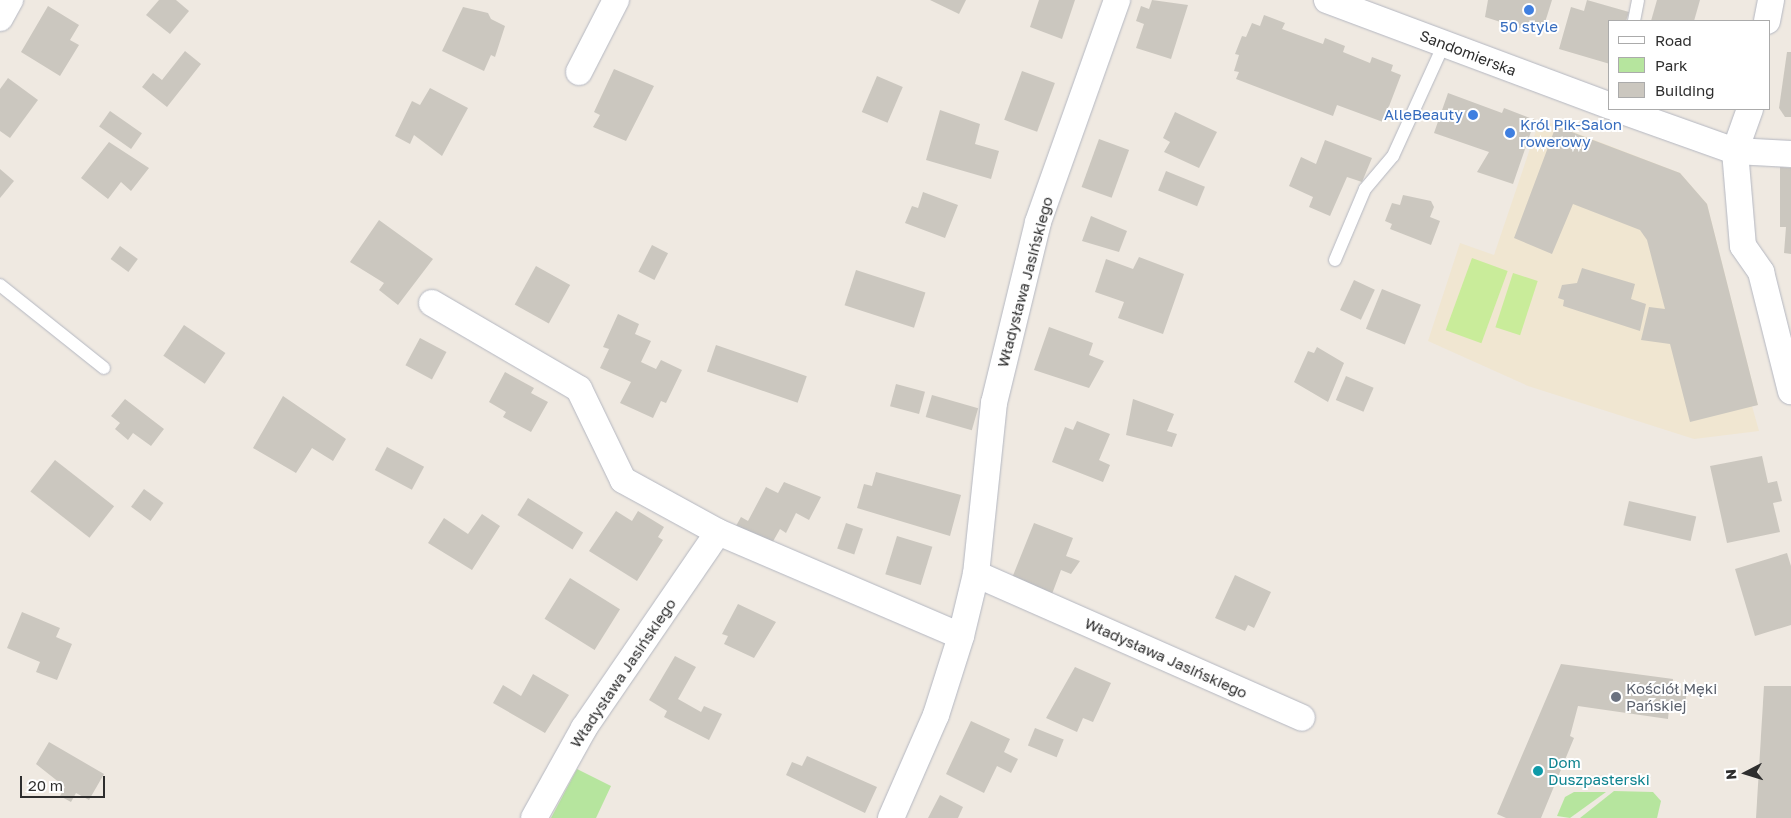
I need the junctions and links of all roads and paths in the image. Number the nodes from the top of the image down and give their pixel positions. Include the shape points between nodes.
1 (10, 0) edge
2 (616, 0) edge
3 (1117, 0) edge
4 (1327, 0) edge
5 (1638, 0) edge
6 (1771, 0) edge
7 (0, 18) edge
8 (1634, 20) edge
9 (1767, 20) edge
10 (1444, 44) junction
11 (579, 72) dead end
12 (1608, 105) edge
13 (1620, 110) edge
14 (1750, 110) edge
15 (1736, 151) junction
16 (1791, 154) edge
17 (1335, 260) dead end
18 (0, 285) edge
19 (432, 303) dead end
20 (104, 368) dead end
21 (1791, 391) edge
22 (718, 532) junction
23 (976, 574) junction
24 (961, 636) junction
25 (1302, 718) dead end
26 (534, 818) edge
27 (891, 818) edge

1 - 7 street
2 - 11 street
3 - 23 street, Władysława Jasińskiego via 1038,222 994,403
4 - 10 street, Sandomierska
5 - 8 lane
6 - 9 street
10 - 12 street, Sandomierska
10 - 17 lane via 1393,156 1366,189
13 - 15 street
14 - 15 street
15 - 16 street
15 - 21 street via 1743,246 1761,272
18 - 20 lane
19 - 22 street via 579,389 623,480
22 - 24 street
22 - 26 street, Władysława Jasińskiego via 584,728
23 - 24 street, Władysława Jasińskiego
23 - 25 street, Władysława Jasińskiego
24 - 27 street, Władysława Jasińskiego via 936,715

